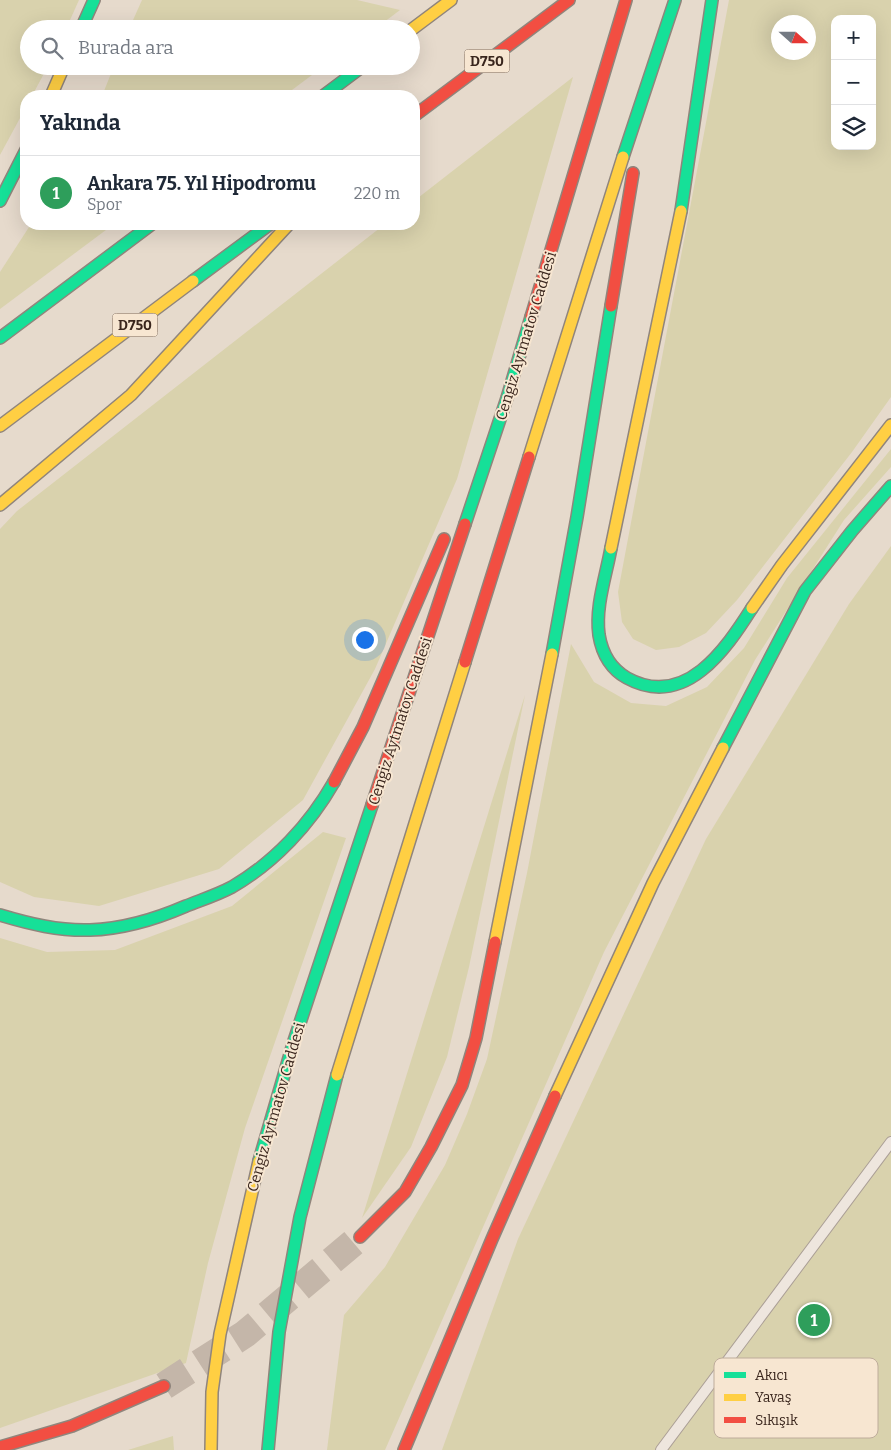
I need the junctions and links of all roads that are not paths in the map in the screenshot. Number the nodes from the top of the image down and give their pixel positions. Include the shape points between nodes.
1 (94, 0) edge
2 (451, 0) edge
3 (626, 0) edge
4 (675, 0) edge
5 (712, 0) edge
6 (565, 3) edge
7 (85, 20) edge
8 (420, 23) edge
9 (60, 75) edge
10 (351, 75) edge
11 (649, 75) junction
12 (54, 90) edge
13 (331, 90) edge
14 (420, 112) edge
15 (20, 162) edge
16 (0, 201) edge
17 (144, 230) edge
18 (262, 230) edge
19 (283, 230) edge
20 (0, 338) edge
21 (508, 398) junction
22 (891, 425) edge
23 (0, 426) edge
24 (891, 486) edge
25 (0, 505) edge
26 (459, 507) dead end
27 (451, 525) dead end
28 (0, 915) edge
29 (891, 1142) edge
30 (360, 1237) tunnel mouth
31 (730, 1358) edge
32 (714, 1379) edge
33 (164, 1386) tunnel mouth
34 (0, 1447) edge
35 (211, 1450) edge
36 (268, 1450) edge
37 (404, 1450) edge
38 (661, 1450) edge

1 - 7 highway
2 - 8 highway
3 - 21 highway, Cengiz Aytmatov Caddesi
4 - 11 highway
5 - 22 highway via 677,232 601,602 599,636 606,658 619,674 638,684 654,687 673,685 692,678 711,663 766,586
6 - 14 highway, D750
9 - 12 highway
10 - 13 highway
11 - 30 highway via 577,518 476,1038 462,1085 405,1192
11 - 36 highway via 342,1054 300,1217 279,1332
15 - 16 highway
17 - 20 highway
18 - 23 highway, D750
19 - 25 highway via 131,395
21 - 26 highway
21 - 35 highway, Cengiz Aytmatov Caddesi via 293,1044 261,1153 220,1334 212,1392
24 - 37 highway via 805,591 653,883 492,1239
27 - 28 highway via 346,764 316,811 288,842 237,884 158,918 125,927 87,931 35,925
29 - 31 lane
32 - 38 lane
33 - 34 highway via 72,1426

